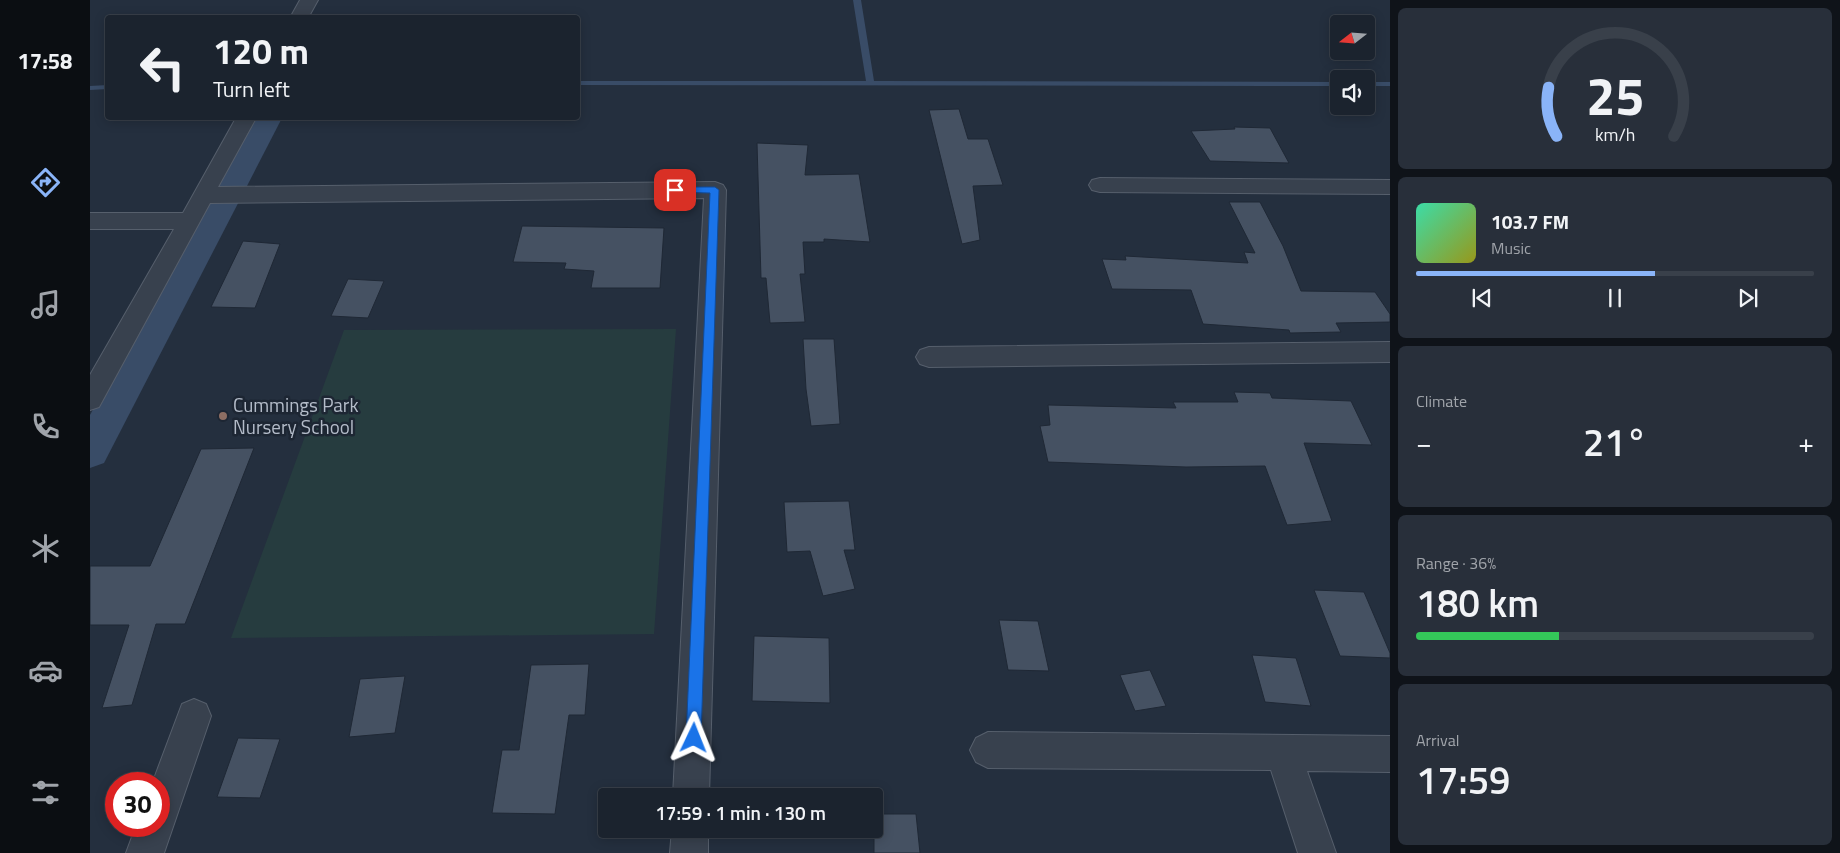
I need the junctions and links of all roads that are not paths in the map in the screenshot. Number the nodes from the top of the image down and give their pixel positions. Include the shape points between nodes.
1 (309, 0) edge
2 (301, 15) edge
3 (245, 120) edge
4 (1100, 185) dead end
5 (1390, 187) edge
6 (203, 194) junction
7 (190, 221) junction
8 (90, 222) edge
9 (1390, 352) edge
10 (929, 357) dead end
11 (90, 399) edge
12 (194, 716) dead end
13 (988, 750) dead end
14 (1283, 753) junction
15 (1390, 754) edge
16 (170, 783) edge
17 (691, 788) edge
18 (150, 837) edge
19 (690, 838) edge
20 (145, 853) edge
21 (689, 853) edge
22 (1318, 853) edge

1 - 2 street
3 - 6 street
4 - 5 street
6 - 7 street
6 - 17 street via 715,190
7 - 8 street
7 - 11 street
9 - 10 street
12 - 16 street
13 - 14 street
14 - 15 street
14 - 22 street
18 - 20 street
19 - 21 street

